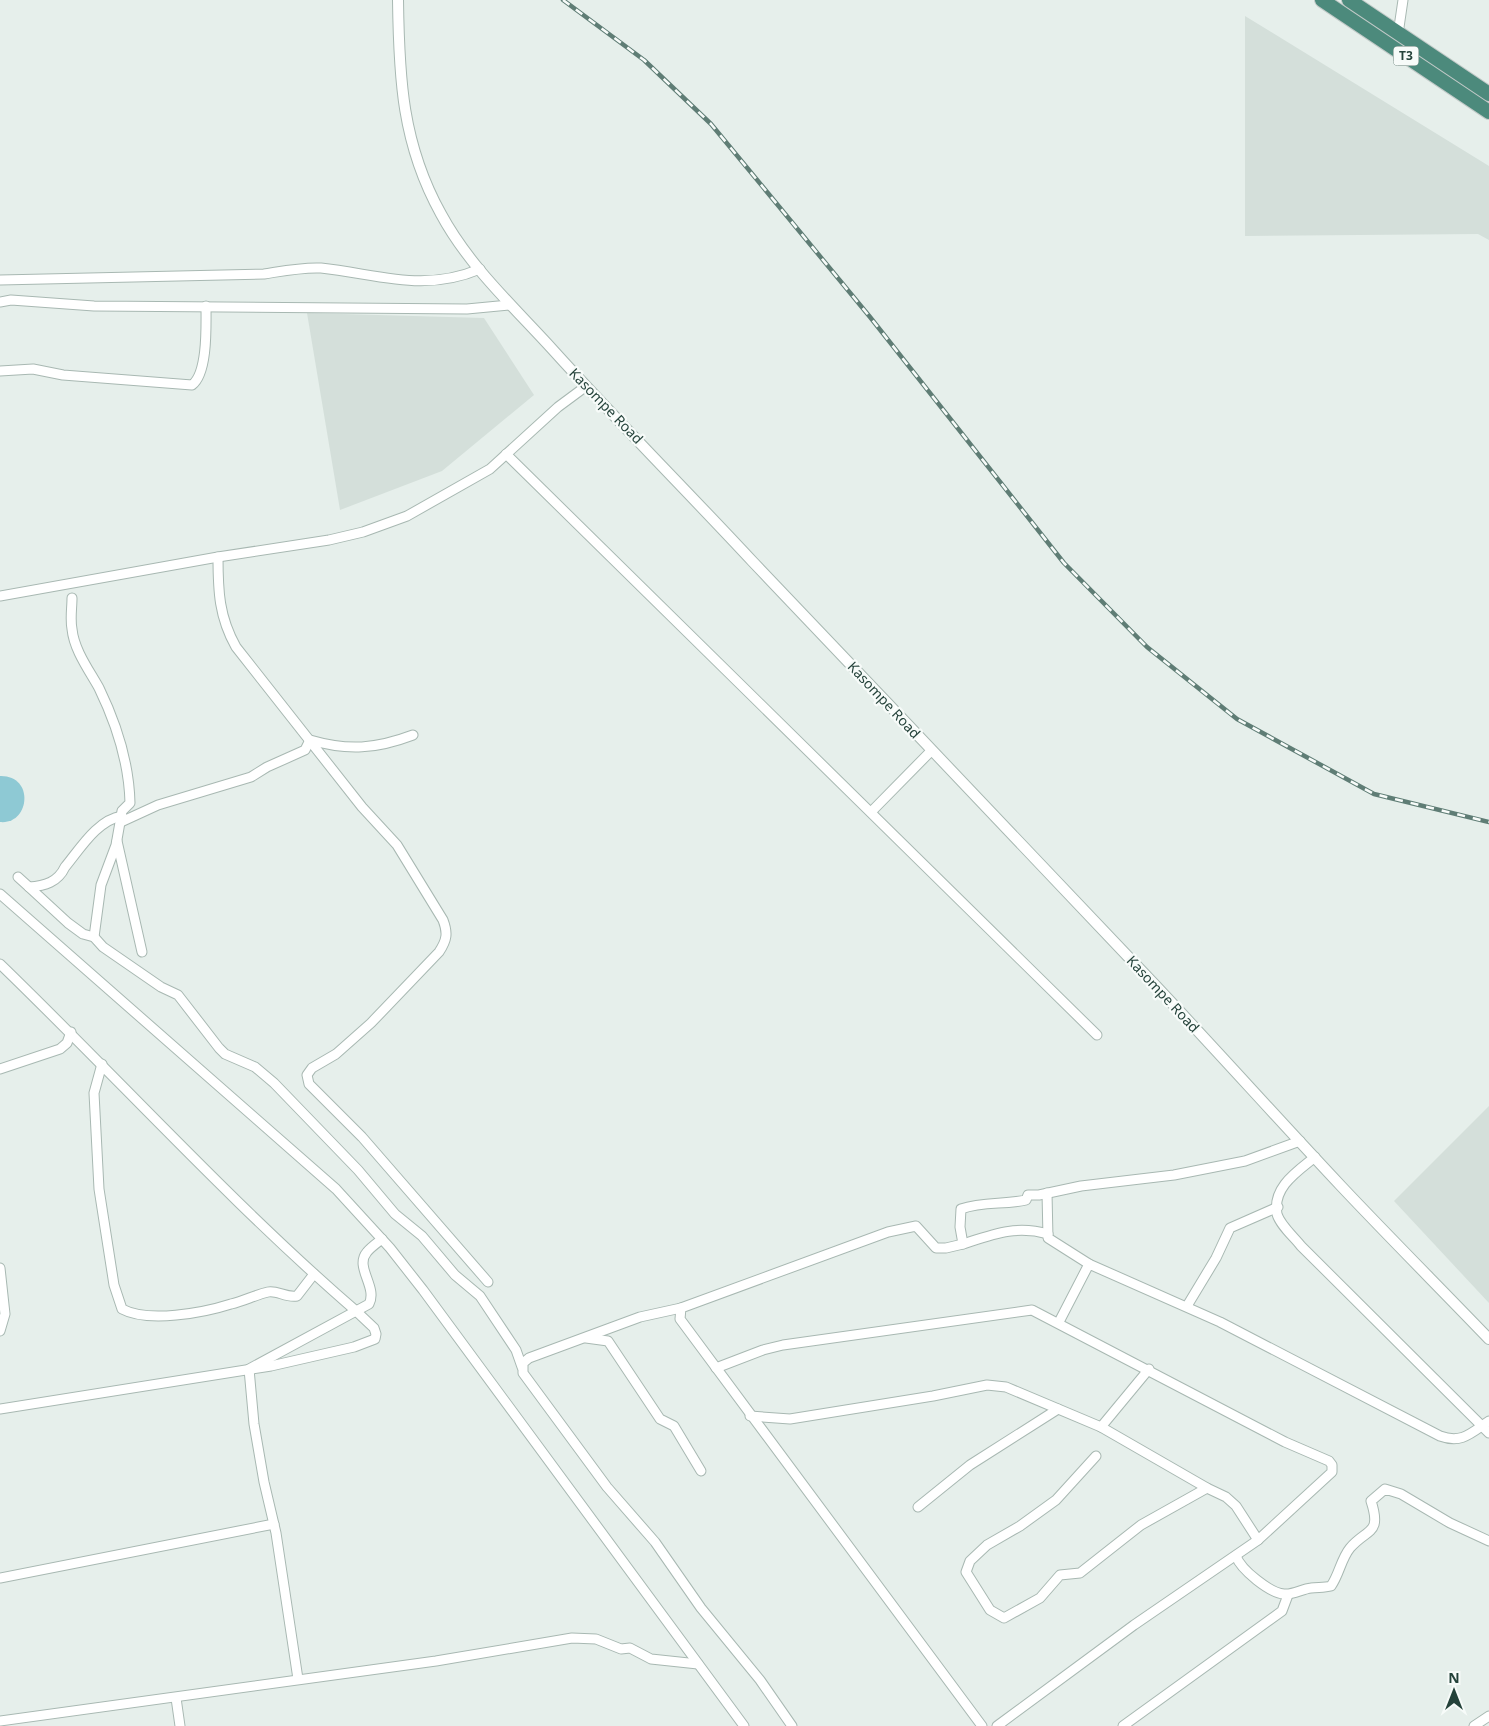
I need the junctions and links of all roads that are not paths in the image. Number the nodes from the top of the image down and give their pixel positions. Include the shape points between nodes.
1 (398, 0) edge
2 (1322, 0) edge
3 (1349, 0) edge
4 (1403, 0) edge
5 (1398, 34) junction
6 (1489, 94) edge
7 (1489, 112) edge
8 (480, 270) junction
9 (0, 280) edge
10 (0, 302) edge
11 (509, 305) junction
12 (206, 306) junction
13 (0, 371) edge
14 (585, 387) junction
15 (506, 454) junction
16 (218, 557) junction
17 (0, 596) edge
18 (72, 598) dead end
19 (413, 735) dead end
20 (310, 740) junction
21 (931, 751) junction
22 (871, 812) junction
23 (121, 820) junction
24 (117, 841) junction
25 (18, 877) dead end
26 (29, 887) junction
27 (0, 894) edge
28 (94, 937) junction
29 (142, 952) dead end
30 (0, 964) edge
31 (71, 1032) junction
32 (1097, 1035) dead end
33 (102, 1064) junction
34 (0, 1070) edge
35 (1300, 1141) junction
36 (1315, 1157) junction
37 (1047, 1193) junction
38 (1278, 1207) junction
39 (1048, 1234) junction
40 (382, 1239) junction
41 (963, 1244) junction
42 (1089, 1264) junction
43 (0, 1268) edge
44 (314, 1274) junction
45 (488, 1282) dead end
46 (1187, 1306) junction
47 (681, 1308) junction
48 (356, 1311) junction
49 (1059, 1322) junction
50 (0, 1331) edge
51 (585, 1338) junction
52 (1489, 1339) edge
53 (522, 1368) junction
54 (716, 1368) junction
55 (1149, 1369) junction
56 (249, 1370) junction
57 (0, 1409) edge
58 (1058, 1409) junction
59 (750, 1416) junction
60 (1486, 1424) edge
61 (1101, 1427) junction
62 (1489, 1433) edge
63 (1096, 1456) dead end
64 (701, 1471) dead end
65 (1207, 1488) junction
66 (918, 1508) dead end
67 (274, 1524) junction
68 (1258, 1540) junction
69 (1489, 1540) edge
70 (1236, 1556) junction
71 (0, 1578) edge
72 (1288, 1595) junction
73 (698, 1664) junction
74 (298, 1679) junction
75 (176, 1698) junction
76 (1489, 1716) edge
77 (0, 1721) edge
78 (180, 1726) edge
79 (744, 1726) edge
80 (792, 1726) edge
81 (982, 1726) edge
82 (998, 1726) edge
83 (1123, 1726) edge
84 (1474, 1726) edge

1 - 8 street, Kasompe Road via 401,92 415,157 440,213
2 - 7 highway, T3
3 - 5 highway, T3
4 - 5 street
5 - 6 highway, T3
8 - 9 street via 438,280 397,281 320,268 264,274
8 - 11 street, Kasompe Road
10 - 12 street
11 - 12 street via 467,309
11 - 14 street, Kasompe Road
12 - 13 street via 205,353 197,381 192,385 33,369
14 - 15 street
14 - 21 street, Kasompe Road via 645,446
15 - 16 street via 463,486 407,516 329,540
15 - 22 street via 800,746
16 - 17 street
16 - 20 street via 219,599 225,628 236,647
18 - 23 street via 72,630 115,726 126,759 130,803 122,811
19 - 20 street via 385,746 351,748
20 - 23 street via 305,750 252,777 158,805
20 - 45 street via 397,846 443,920 446,941 440,952 371,1023 336,1054 312,1068 307,1075 309,1084 362,1137
21 - 22 street
21 - 35 street, Kasompe Road
22 - 32 street
23 - 24 street
23 - 26 street via 112,818 98,828 52,883
24 - 28 street via 101,885
24 - 29 street
25 - 26 street
26 - 28 street via 68,923 83,934
27 - 40 street via 336,1189
28 - 53 street via 153,983 178,995 225,1054 255,1067 274,1083 358,1170 395,1214 422,1236 456,1275 480,1296 516,1350
30 - 31 street
31 - 33 street
31 - 34 street via 67,1043 60,1049
33 - 44 street via 168,1135
33 - 44 street via 94,1093 99,1190 114,1285 122,1309 133,1314 170,1314 232,1304 270,1291 288,1298 297,1296
35 - 36 street, Kasompe Road
35 - 37 street via 1244,1161
36 - 38 street via 1282,1187
36 - 52 street, Kasompe Road
37 - 39 street
37 - 41 street via 1028,1194 1026,1200 976,1204 961,1209
38 - 46 street via 1230,1228
38 - 60 street via 1281,1221 1301,1246
39 - 41 street via 1030,1229 1008,1230
39 - 42 street via 1050,1241
40 - 48 street via 363,1261 372,1299
40 - 73 street via 429,1298
41 - 47 street via 936,1248 916,1226 888,1232
42 - 46 street
42 - 49 street
43 - 50 street via 5,1314
44 - 48 street
46 - 60 street via 1440,1436 1462,1439
47 - 51 street via 640,1317
47 - 54 street via 680,1319
48 - 56 street
48 - 56 street via 374,1328 375,1339 334,1352
49 - 54 street via 1039,1311 1026,1309 783,1345
49 - 55 street
51 - 53 street via 529,1358
51 - 64 street via 608,1342 660,1419 674,1426
53 - 80 street via 607,1487 655,1542
54 - 59 street
55 - 61 street
55 - 68 street via 1332,1465 1332,1472
56 - 57 street
56 - 67 street via 264,1482
58 - 59 street via 1006,1387 987,1385 790,1419
58 - 61 street
58 - 66 street via 970,1465
59 - 81 street
60 - 62 street
61 - 65 street
63 - 65 street via 1056,1500 1020,1526 987,1544 970,1562 966,1572 990,1610 1004,1618 1021,1610 1040,1598 1060,1575 1080,1573 1141,1525
65 - 68 street via 1226,1496
67 - 71 street
67 - 74 street
68 - 70 street
69 - 72 street via 1450,1523 1401,1494 1385,1489 1371,1501 1376,1516 1369,1534 1351,1548 1331,1586
70 - 72 street via 1243,1569 1272,1590
70 - 82 street via 1134,1625
72 - 83 street via 1282,1611
73 - 74 street via 651,1658 630,1648 596,1639 572,1638 436,1661
73 - 79 street
74 - 75 street
75 - 77 street
75 - 78 street
76 - 84 street

